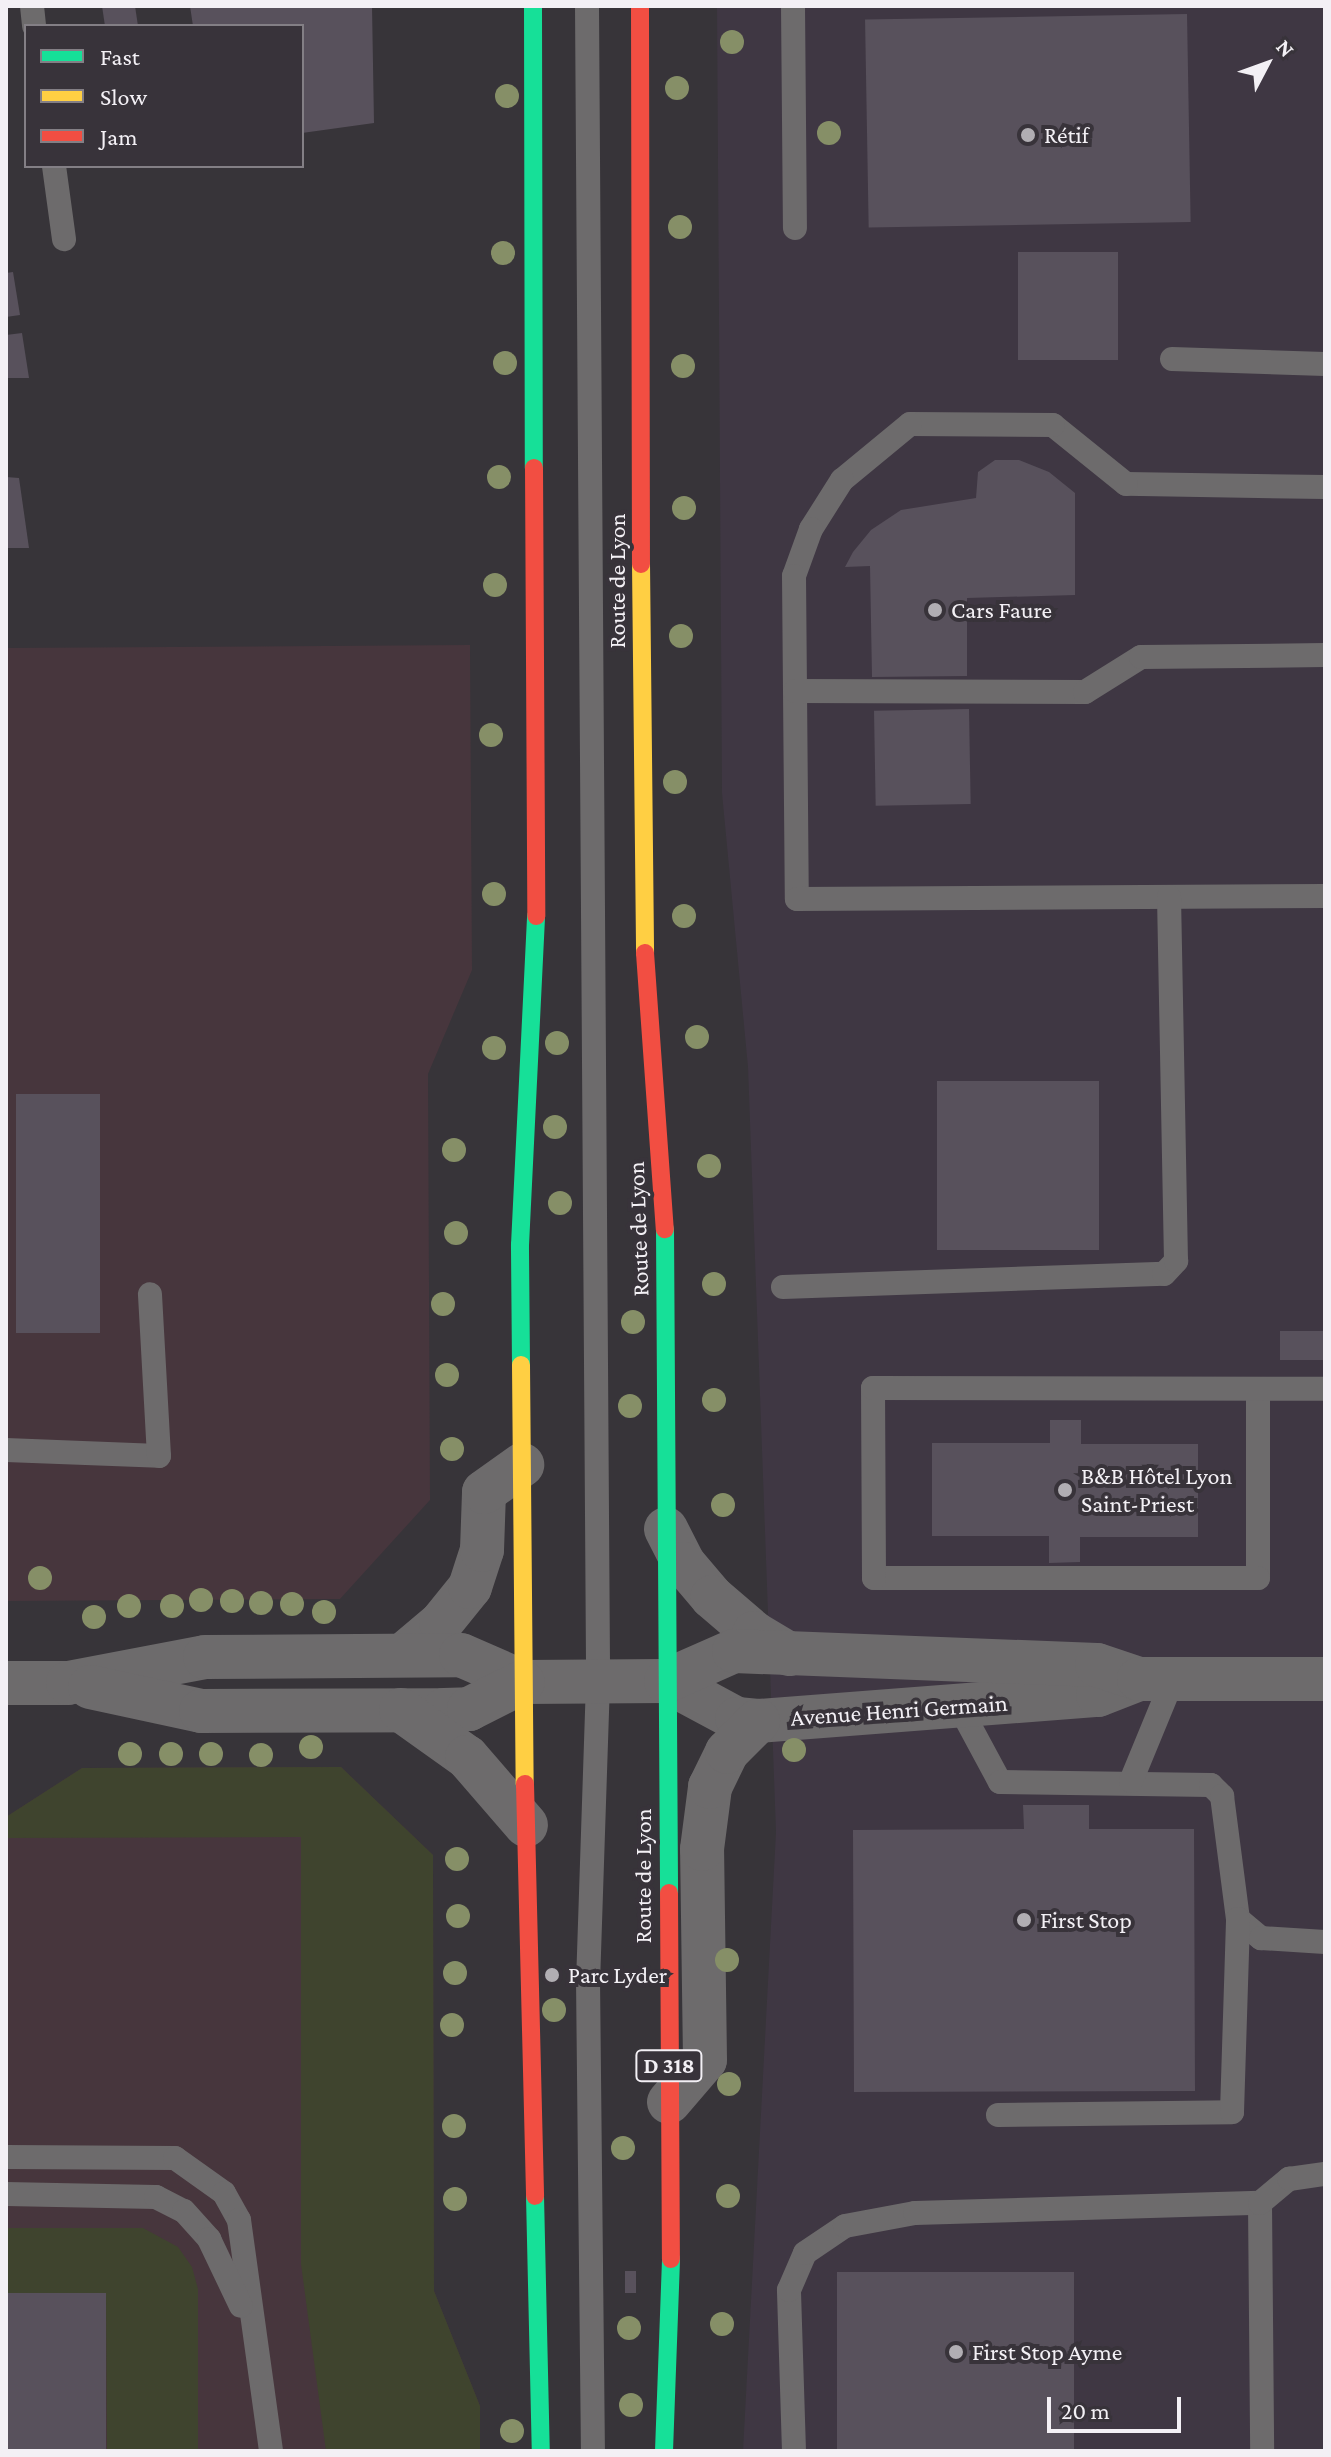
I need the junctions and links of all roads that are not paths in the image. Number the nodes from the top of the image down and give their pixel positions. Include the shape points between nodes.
1 (533, 6) edge
2 (587, 6) edge
3 (640, 6) edge
4 (793, 6) edge
5 (54, 168) edge
6 (795, 228) dead end
7 (64, 239) dead end
8 (1172, 359) dead end
9 (1325, 364) edge
10 (1325, 487) edge
11 (1325, 655) edge
12 (795, 691) junction
13 (1325, 896) edge
14 (1169, 897) junction
15 (783, 1287) dead end
16 (150, 1294) dead end
17 (1258, 1389) junction
18 (1325, 1389) edge
19 (6, 1450) edge
20 (522, 1465) junction
21 (666, 1529) junction
22 (403, 1655) junction
23 (791, 1655) junction
24 (1156, 1679) junction
25 (1325, 1679) edge
26 (666, 1681) junction
27 (523, 1682) junction
28 (598, 1682) junction
29 (6, 1683) edge
30 (68, 1683) junction
31 (959, 1706) junction
32 (401, 1710) junction
33 (758, 1721) junction
34 (1131, 1781) junction
35 (526, 1825) junction
36 (1238, 1919) junction
37 (1325, 1942) edge
38 (669, 2102) junction
39 (998, 2115) dead end
40 (6, 2157) edge
41 (1325, 2174) edge
42 (6, 2194) edge
43 (1260, 2203) junction
44 (251, 2329) junction
45 (271, 2451) edge
46 (541, 2451) edge
47 (593, 2451) edge
48 (664, 2451) edge
49 (794, 2451) edge
50 (1262, 2451) edge

1 - 20 main road via 536,952 520,1245
2 - 28 lane
3 - 21 main road, Route de Lyon via 642,917 665,1229
4 - 6 lane
5 - 7 lane
8 - 9 lane
10 - 12 lane via 1126,484 1053,425 910,424 842,480 811,529 794,576
11 - 12 lane via 1141,657 1085,692
12 - 14 lane via 797,899
13 - 14 lane
14 - 15 lane via 1176,1261 1164,1274
16 - 19 lane via 159,1456
17 - 17 lane via 873,1388 874,1578 1258,1578
17 - 18 lane
20 - 22 street via 484,1492 482,1550 470,1587 441,1623
20 - 27 main road
21 - 23 street via 684,1564 712,1597 754,1633
21 - 26 main road, Route de Lyon
22 - 27 street, Avenue Henri Germain via 461,1655
22 - 30 street, Avenue Henri Germain via 205,1657
23 - 24 street, Avenue Henri Germain via 1097,1665
23 - 26 street, Avenue Henri Germain via 734,1651
24 - 25 street, Avenue Henri Germain
24 - 31 street, Avenue Henri Germain via 1098,1695
24 - 34 lane
26 - 28 street, Avenue Henri Germain
26 - 33 street, Avenue Henri Germain via 737,1719
26 - 38 main road, Route de Lyon / D 318
27 - 28 street, Avenue Henri Germain
27 - 32 street, Avenue Henri Germain via 469,1709
27 - 35 main road
28 - 47 lane via 588,1979
29 - 30 street, Avenue Henri Germain
30 - 32 street, Avenue Henri Germain via 201,1711
31 - 33 street, Avenue Henri Germain
31 - 34 lane via 1000,1782
32 - 35 street via 467,1757
33 - 38 street via 727,1752 710,1787 702,1849 705,2060
34 - 36 lane via 1211,1785 1222,1796
35 - 46 main road
36 - 37 lane via 1261,1938
36 - 39 lane via 1232,2112
38 - 48 main road, Route de Lyon / D 318 via 671,2351
40 - 44 lane via 175,2158 199,2173 224,2193 239,2220
41 - 43 lane via 1289,2179
42 - 44 lane via 127,2193 156,2197 184,2211 209,2239
43 - 49 lane via 915,2213 845,2226 805,2253 789,2290
43 - 50 lane
44 - 45 lane

